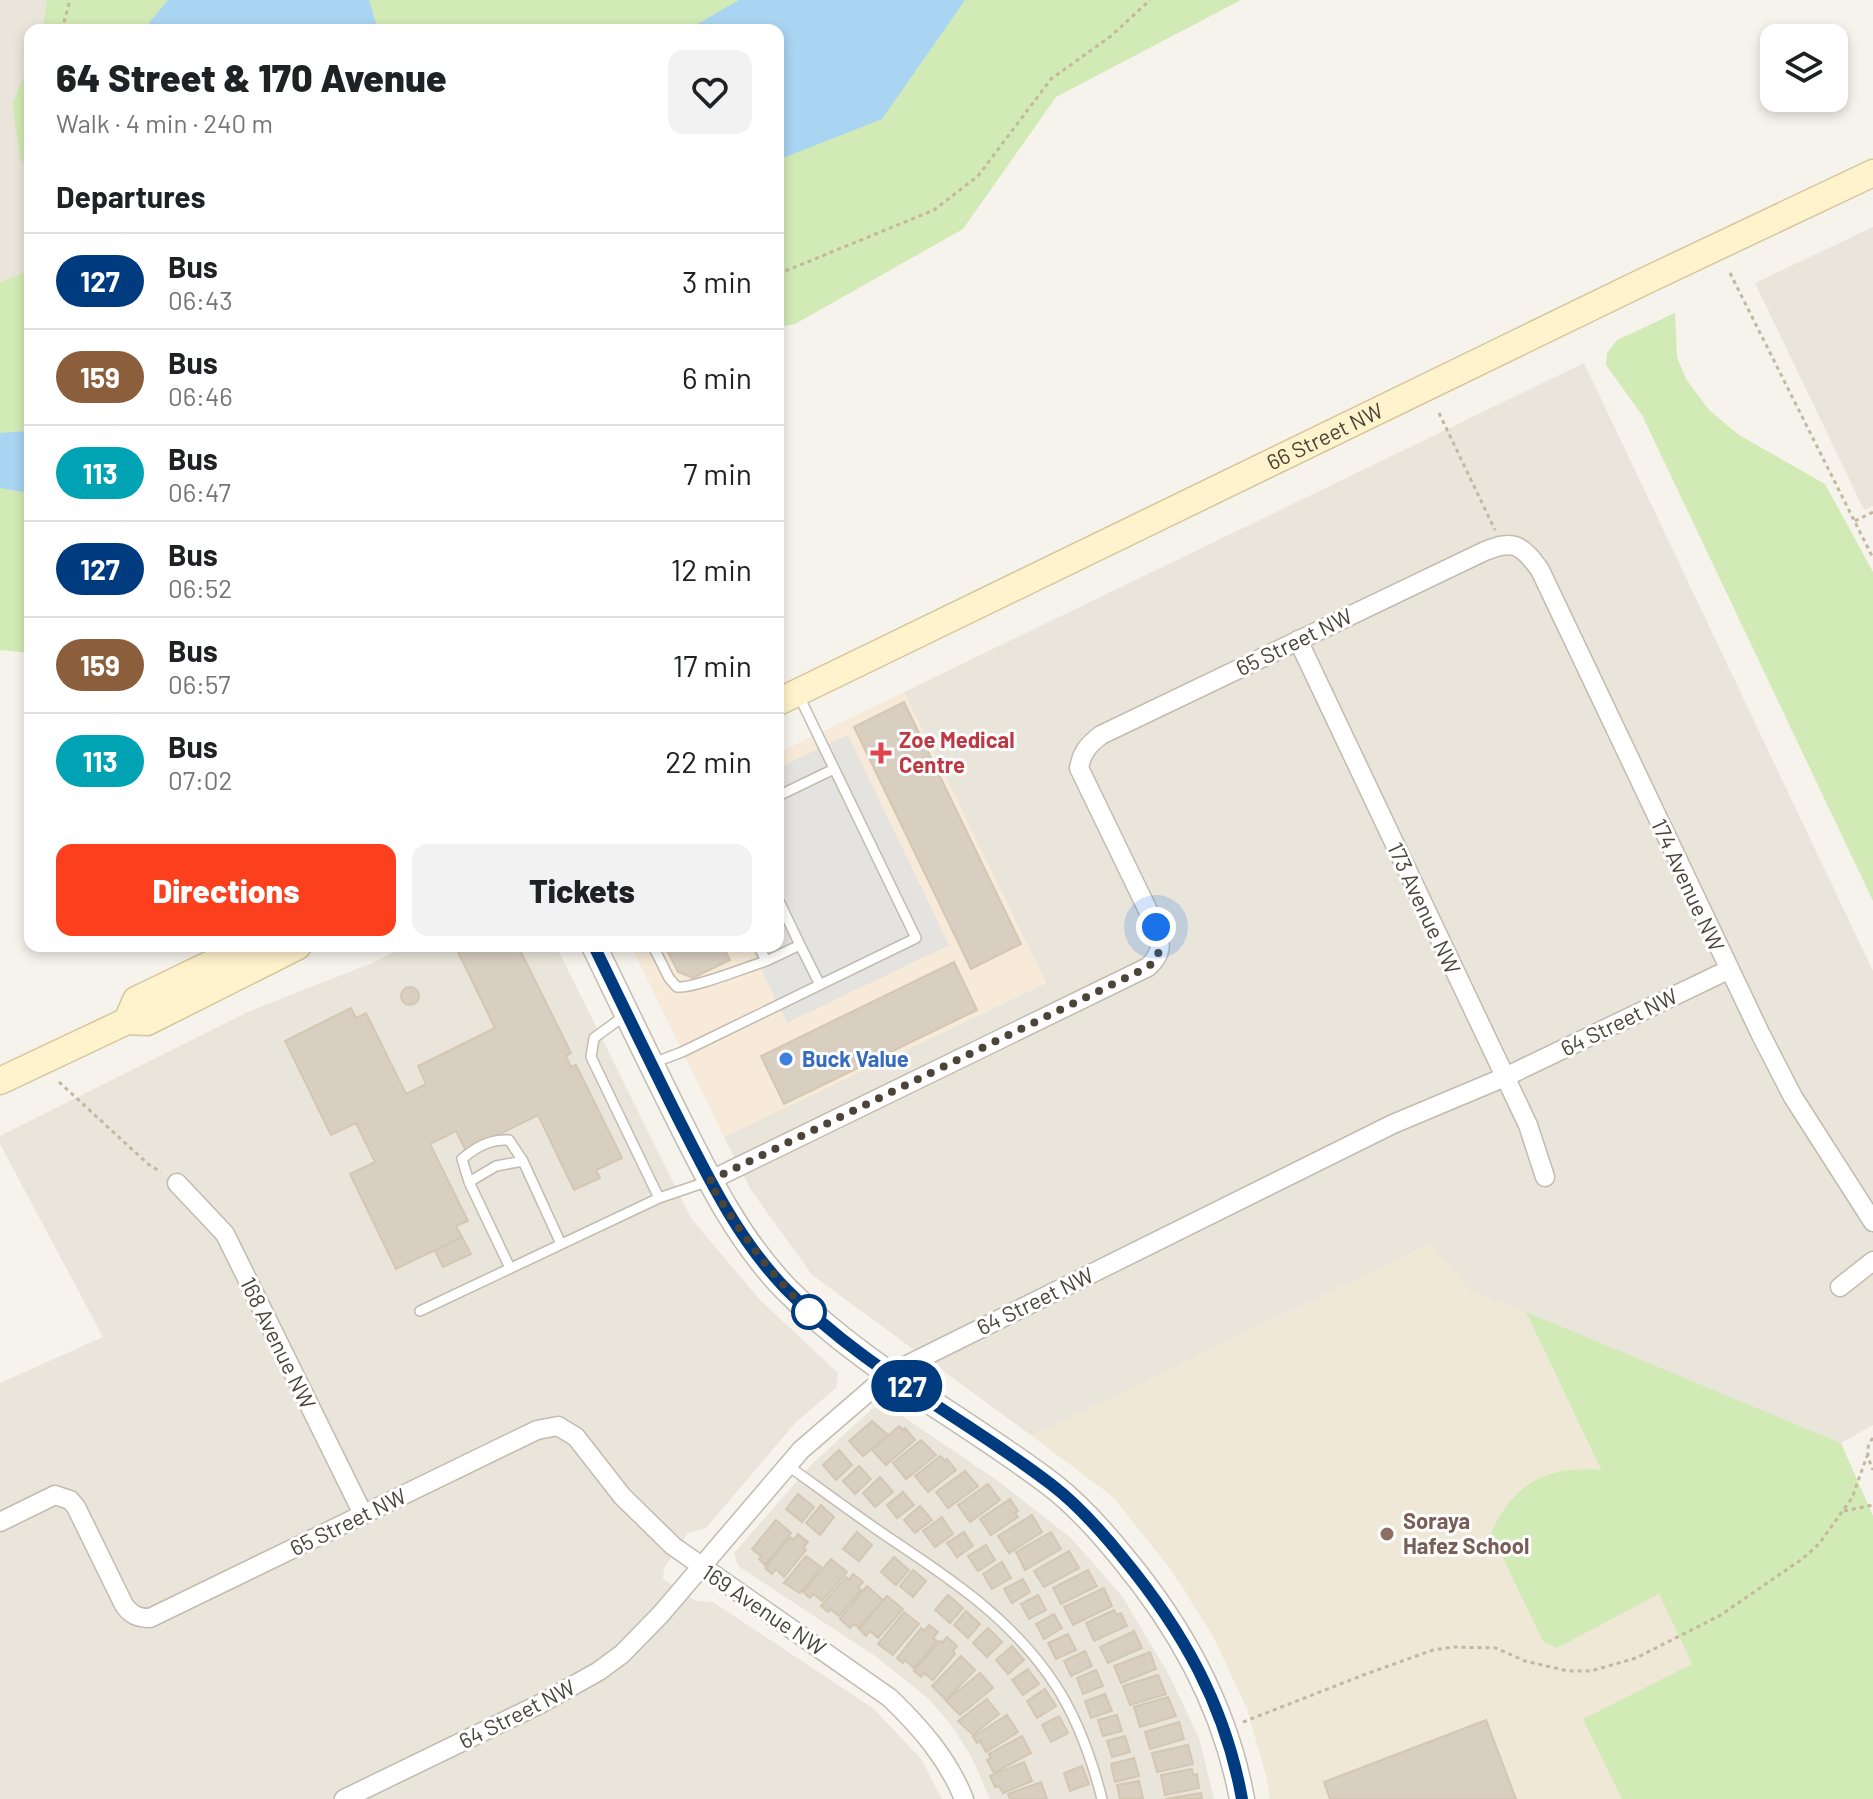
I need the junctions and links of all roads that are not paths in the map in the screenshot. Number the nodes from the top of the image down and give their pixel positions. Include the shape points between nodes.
1 (1873, 173) edge
2 (1508, 544) joint
3 (1298, 640) junction
4 (788, 698) edge
5 (834, 769) junction
6 (784, 793) edge
7 (784, 912) edge
8 (800, 945) junction
9 (236, 952) edge
10 (286, 952) edge
11 (597, 952) edge
12 (656, 952) edge
13 (762, 952) edge
14 (766, 961) junction
15 (1728, 970) junction
16 (820, 985) junction
17 (627, 1014) junction
18 (127, 1021) junction
19 (651, 1063) junction
20 (1505, 1077) junction
21 (0, 1081) edge
22 (523, 1161) junction
23 (1545, 1177) dead end
24 (709, 1181) junction
25 (469, 1182) junction
26 (177, 1183) road end
27 (659, 1198) junction
28 (1873, 1222) edge
29 (561, 1244) junction
30 (1873, 1261) edge
31 (510, 1268) junction
32 (1840, 1287) dead end
33 (420, 1311) dead end
34 (889, 1374) junction
35 (558, 1426) joint
36 (787, 1465) junction
37 (363, 1514) junction
38 (0, 1522) edge
39 (700, 1567) junction
40 (344, 1799) edge
41 (964, 1799) edge
42 (1102, 1799) edge
43 (1242, 1799) edge

1 - 4 main road, 66 Street NW
2 - 3 street, 65 Street NW
2 - 15 street, 174 Avenue NW via 1529,555 1540,570
3 - 20 street, 173 Avenue NW
3 - 24 street, 65 Street NW via 1101,735 1081,756 1084,782 1156,927 1161,948 1157,959
4 - 5 lane
5 - 6 lane
5 - 16 lane via 916,938
7 - 8 lane
8 - 14 lane
8 - 16 lane
9 - 18 main road via 136,1000
10 - 18 main road via 147,1022
11 - 17 street
12 - 14 lane via 669,978 677,987 688,988
13 - 14 lane
15 - 20 street, 64 Street NW
15 - 28 street, 174 Avenue NW via 1793,1097
16 - 19 lane
17 - 19 street
17 - 27 lane via 594,1038 591,1057
18 - 21 main road
19 - 24 street
20 - 23 street, 173 Avenue NW
20 - 34 street, 64 Street NW via 1393,1124
22 - 25 lane via 496,1166
22 - 25 lane via 509,1140 496,1139 462,1159
22 - 29 lane
24 - 27 lane
24 - 34 street via 782,1285 836,1336
25 - 31 lane
26 - 37 street, 168 Avenue NW via 225,1234
27 - 29 lane
29 - 31 lane
30 - 32 street
31 - 33 lane
34 - 36 street, 64 Street NW
34 - 43 street via 1054,1486 1110,1542 1170,1620 1204,1680
35 - 37 street, 65 Street NW via 537,1430
35 - 39 street, 169 Avenue NW via 576,1437 639,1515
36 - 39 street, 64 Street NW
36 - 42 lane via 991,1611 1055,1685
37 - 38 street, 65 Street NW via 150,1618 129,1612 76,1507 62,1496
39 - 40 street, 64 Street NW via 642,1635 599,1671
39 - 41 street, 169 Avenue NW via 890,1698 942,1755

